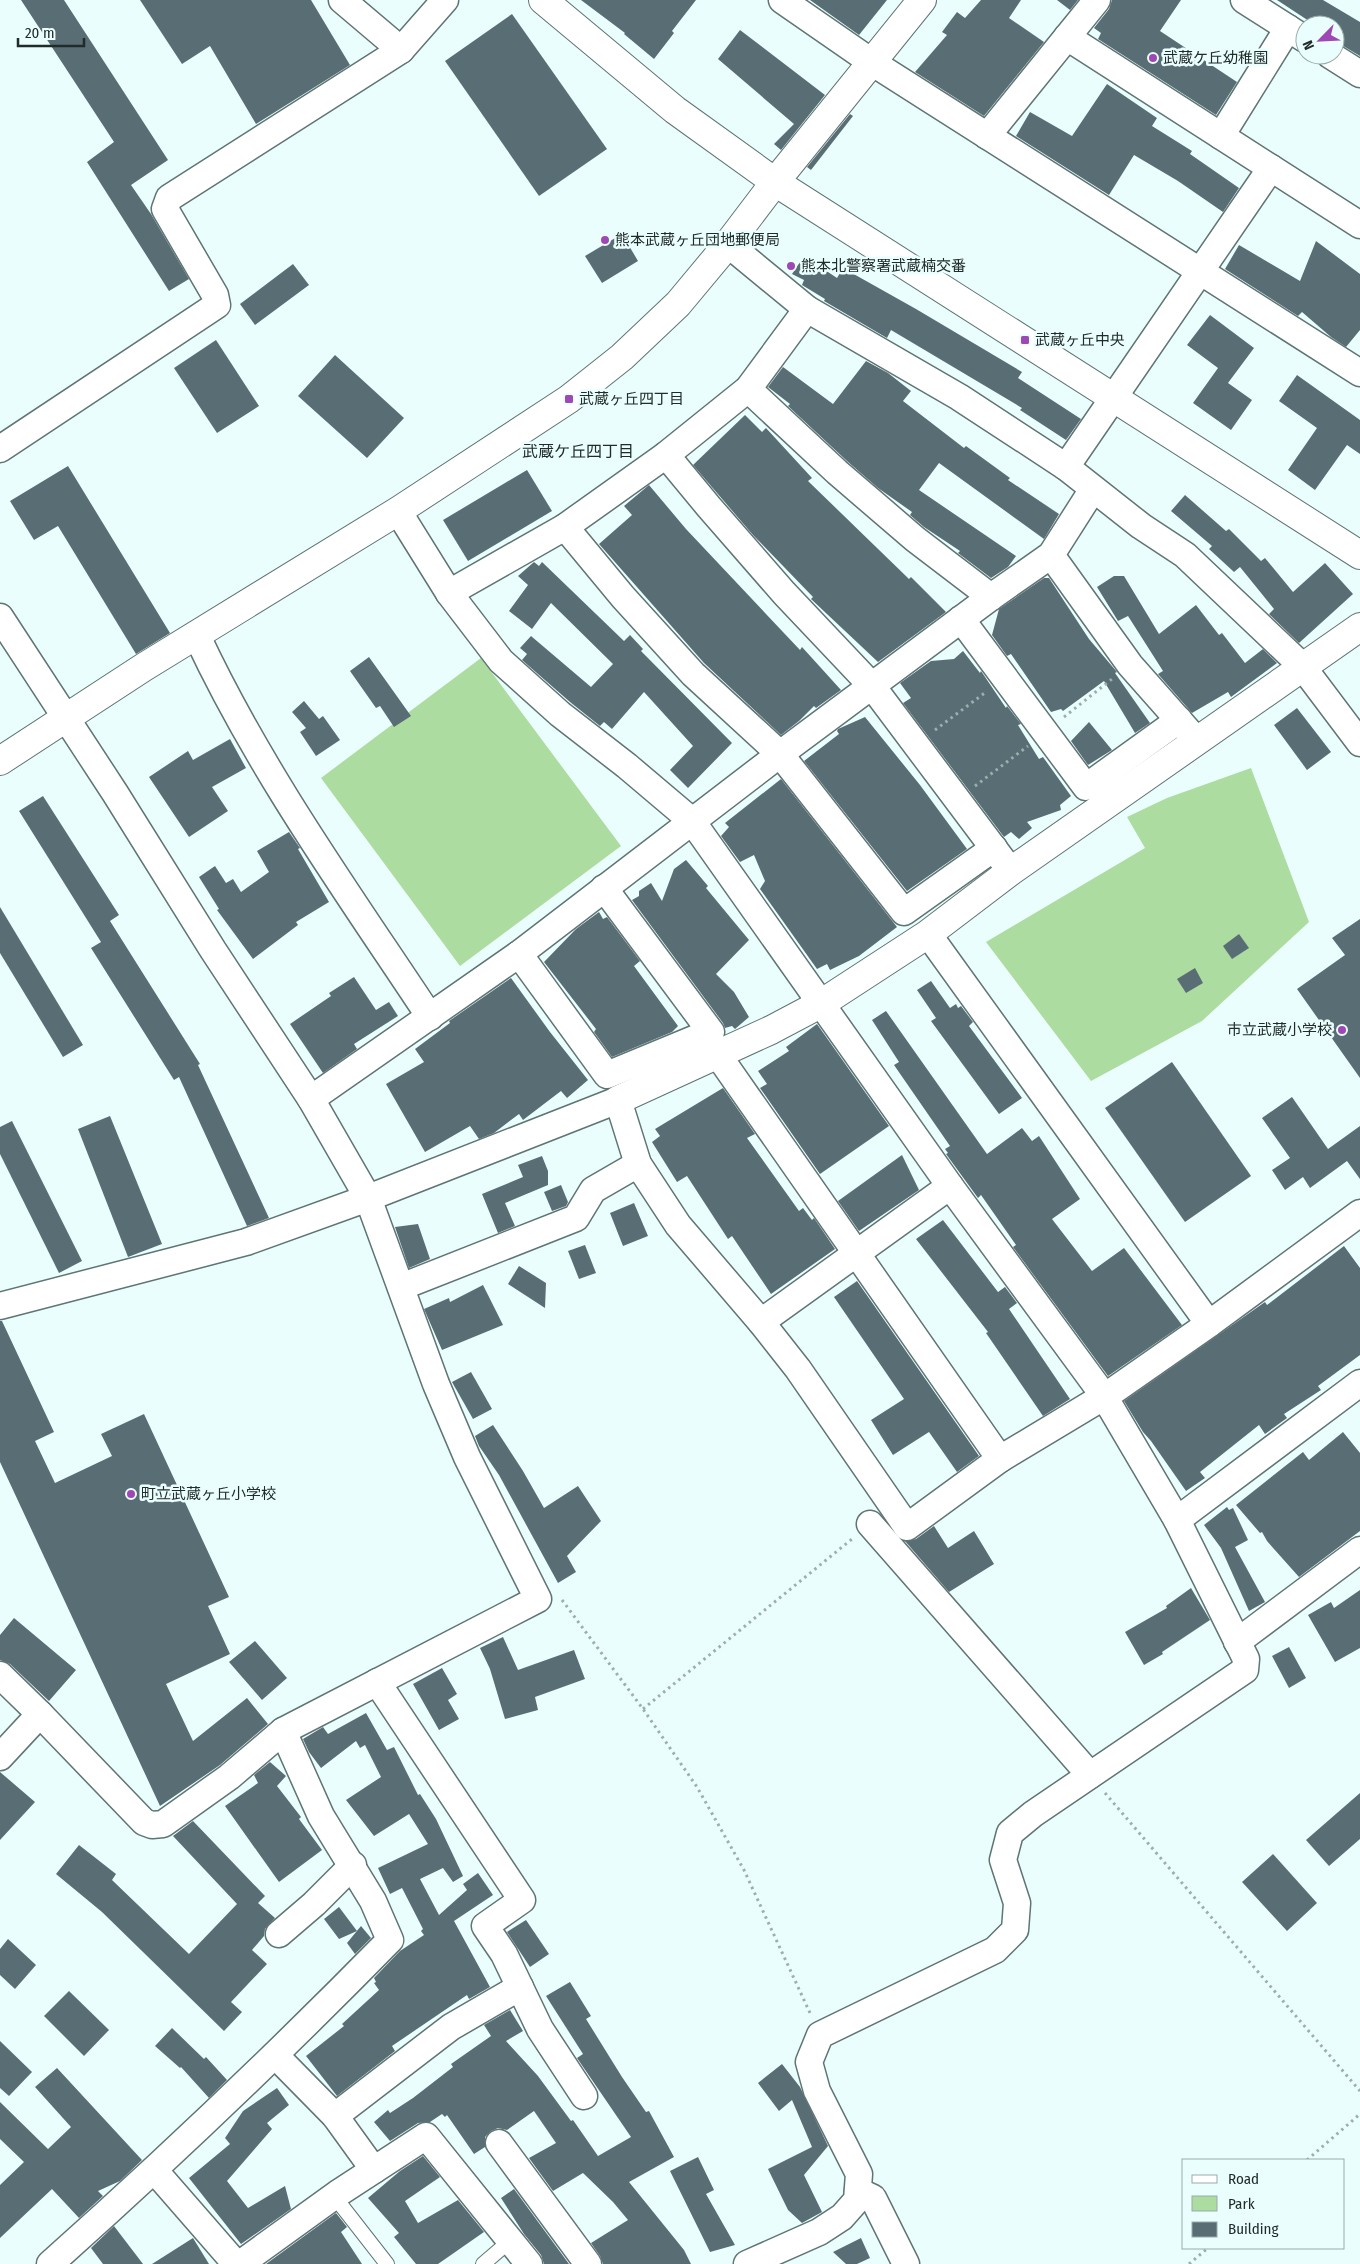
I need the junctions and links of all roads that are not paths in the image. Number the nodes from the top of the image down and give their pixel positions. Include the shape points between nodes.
1 (342, 0) edge
2 (445, 0) edge
3 (543, 0) edge
4 (782, 0) edge
5 (922, 0) edge
6 (1097, 0) edge
7 (1244, 0) edge
8 (1295, 33) edge
9 (1295, 35) edge
10 (1067, 37) junction
11 (401, 50) junction
12 (873, 63) junction
13 (1345, 64) edge
14 (1360, 74) edge
15 (987, 136) junction
16 (1221, 136) junction
17 (1270, 168) junction
18 (775, 182) junction
19 (1360, 225) edge
20 (728, 244) junction
21 (1199, 271) junction
22 (807, 308) junction
23 (1360, 373) edge
24 (748, 389) junction
25 (1114, 396) junction
26 (0, 449) edge
27 (666, 455) junction
28 (1066, 466) junction
29 (1093, 489) junction
30 (398, 511) junction
31 (565, 527) junction
32 (1051, 555) junction
33 (1360, 555) edge
34 (449, 593) junction
35 (990, 597) junction
36 (0, 617) edge
37 (961, 619) junction
38 (1360, 627) edge
39 (197, 636) junction
40 (1302, 666) junction
41 (872, 686) junction
42 (66, 719) junction
43 (1188, 730) junction
44 (1360, 743) edge
45 (780, 754) junction
46 (0, 761) edge
47 (692, 821) junction
48 (994, 848) junction
49 (1011, 871) junction
50 (604, 888) junction
51 (928, 934) junction
52 (519, 954) junction
53 (822, 1002) junction
54 (430, 1017) junction
55 (718, 1054) junction
56 (311, 1099) junction
57 (618, 1100) junction
58 (638, 1164) junction
59 (950, 1186) junction
60 (368, 1198) junction
61 (1356, 1224) edge
62 (857, 1253) junction
63 (401, 1287) junction
64 (0, 1306) edge
65 (761, 1322) junction
66 (1209, 1324) junction
67 (1360, 1383) edge
68 (1104, 1396) junction
69 (1000, 1459) junction
70 (1177, 1520) junction
71 (870, 1524) road end
72 (1360, 1550) edge
73 (1237, 1642) junction
74 (0, 1675) edge
75 (377, 1682) junction
76 (40, 1714) junction
77 (283, 1731) junction
78 (0, 1757) edge
79 (1090, 1775) junction
80 (352, 1865) junction
81 (279, 1934) dead end
82 (520, 1987) junction
83 (275, 2055) junction
84 (584, 2096) dead end
85 (335, 2116) junction
86 (499, 2143) dead end
87 (374, 2170) junction
88 (155, 2171) junction
89 (858, 2191) junction
90 (334, 2196) junction
91 (511, 2240) junction
92 (50, 2264) edge
93 (236, 2264) edge
94 (240, 2264) edge
95 (387, 2264) edge
96 (483, 2264) edge
97 (529, 2264) edge
98 (588, 2264) edge
99 (747, 2264) edge
100 (906, 2264) edge

1 - 11 street
2 - 11 street
3 - 18 street via 675,110
4 - 12 street
5 - 12 street
6 - 10 street
7 - 8 street
9 - 16 street
10 - 15 street
10 - 16 street
11 - 26 street via 168,198 165,209 218,305
12 - 15 street
12 - 18 street
13 - 14 street
15 - 21 street
16 - 17 street
17 - 19 street
17 - 21 street
18 - 20 street
18 - 25 street
20 - 22 street
20 - 30 street via 678,304 622,357 569,399
21 - 23 street
21 - 25 street
22 - 24 street
22 - 28 street via 959,397
24 - 27 street
24 - 35 street via 837,472 915,539
25 - 28 street
25 - 33 street
27 - 31 street
27 - 41 street via 784,593
28 - 29 street
29 - 32 street
29 - 40 street via 1185,555
30 - 34 street
30 - 39 street
31 - 34 street
31 - 45 street via 693,674
32 - 35 street
32 - 43 street via 1130,665
34 - 47 street via 501,661 560,714
35 - 37 street
36 - 42 street
37 - 41 street
37 - 43 street via 1086,787
38 - 40 street
39 - 42 street
39 - 54 street via 222,690 279,786
40 - 43 street
40 - 44 street
41 - 45 street
41 - 48 street
42 - 46 street
42 - 56 street
43 - 49 street
45 - 47 street
45 - 48 street via 904,912
47 - 50 street
47 - 53 street
48 - 49 street
49 - 51 street
50 - 52 street
50 - 52 street via 711,1032 607,1075
51 - 53 street
51 - 66 street
52 - 54 street
53 - 55 street
53 - 59 street
54 - 56 street
55 - 57 street
55 - 62 street
56 - 60 street
57 - 58 street
57 - 60 street
58 - 63 street via 593,1190 576,1218
58 - 65 street via 678,1225
59 - 62 street
59 - 68 street
60 - 63 street
60 - 64 street via 246,1242
61 - 66 street
62 - 65 street
62 - 69 street
63 - 75 street via 467,1457 538,1600
65 - 69 street via 798,1369 907,1527
66 - 68 street
67 - 70 street
68 - 69 street
68 - 70 street
70 - 73 street
71 - 79 street
72 - 73 street
73 - 79 street via 1246,1659 1244,1670
74 - 76 street
75 - 77 street
75 - 82 street via 522,1900 485,1926 504,1954
76 - 77 street via 144,1822 152,1825 163,1824 229,1777
76 - 78 street
77 - 80 street via 321,1816
79 - 89 street via 1010,1833 1003,1860 1017,1904 1015,1930 995,1950 820,2035 809,2062 817,2091 859,2174
80 - 81 street
80 - 83 street via 390,1940
82 - 84 street via 540,2029
82 - 85 street via 451,2027
83 - 85 street
83 - 88 street
85 - 87 street
86 - 98 street
87 - 90 street
87 - 91 street via 426,2136
88 - 92 street
88 - 93 street
89 - 99 street via 857,2200 842,2217 819,2232
89 - 100 street via 873,2198
90 - 94 street
90 - 95 lane
91 - 96 lane
91 - 97 street

